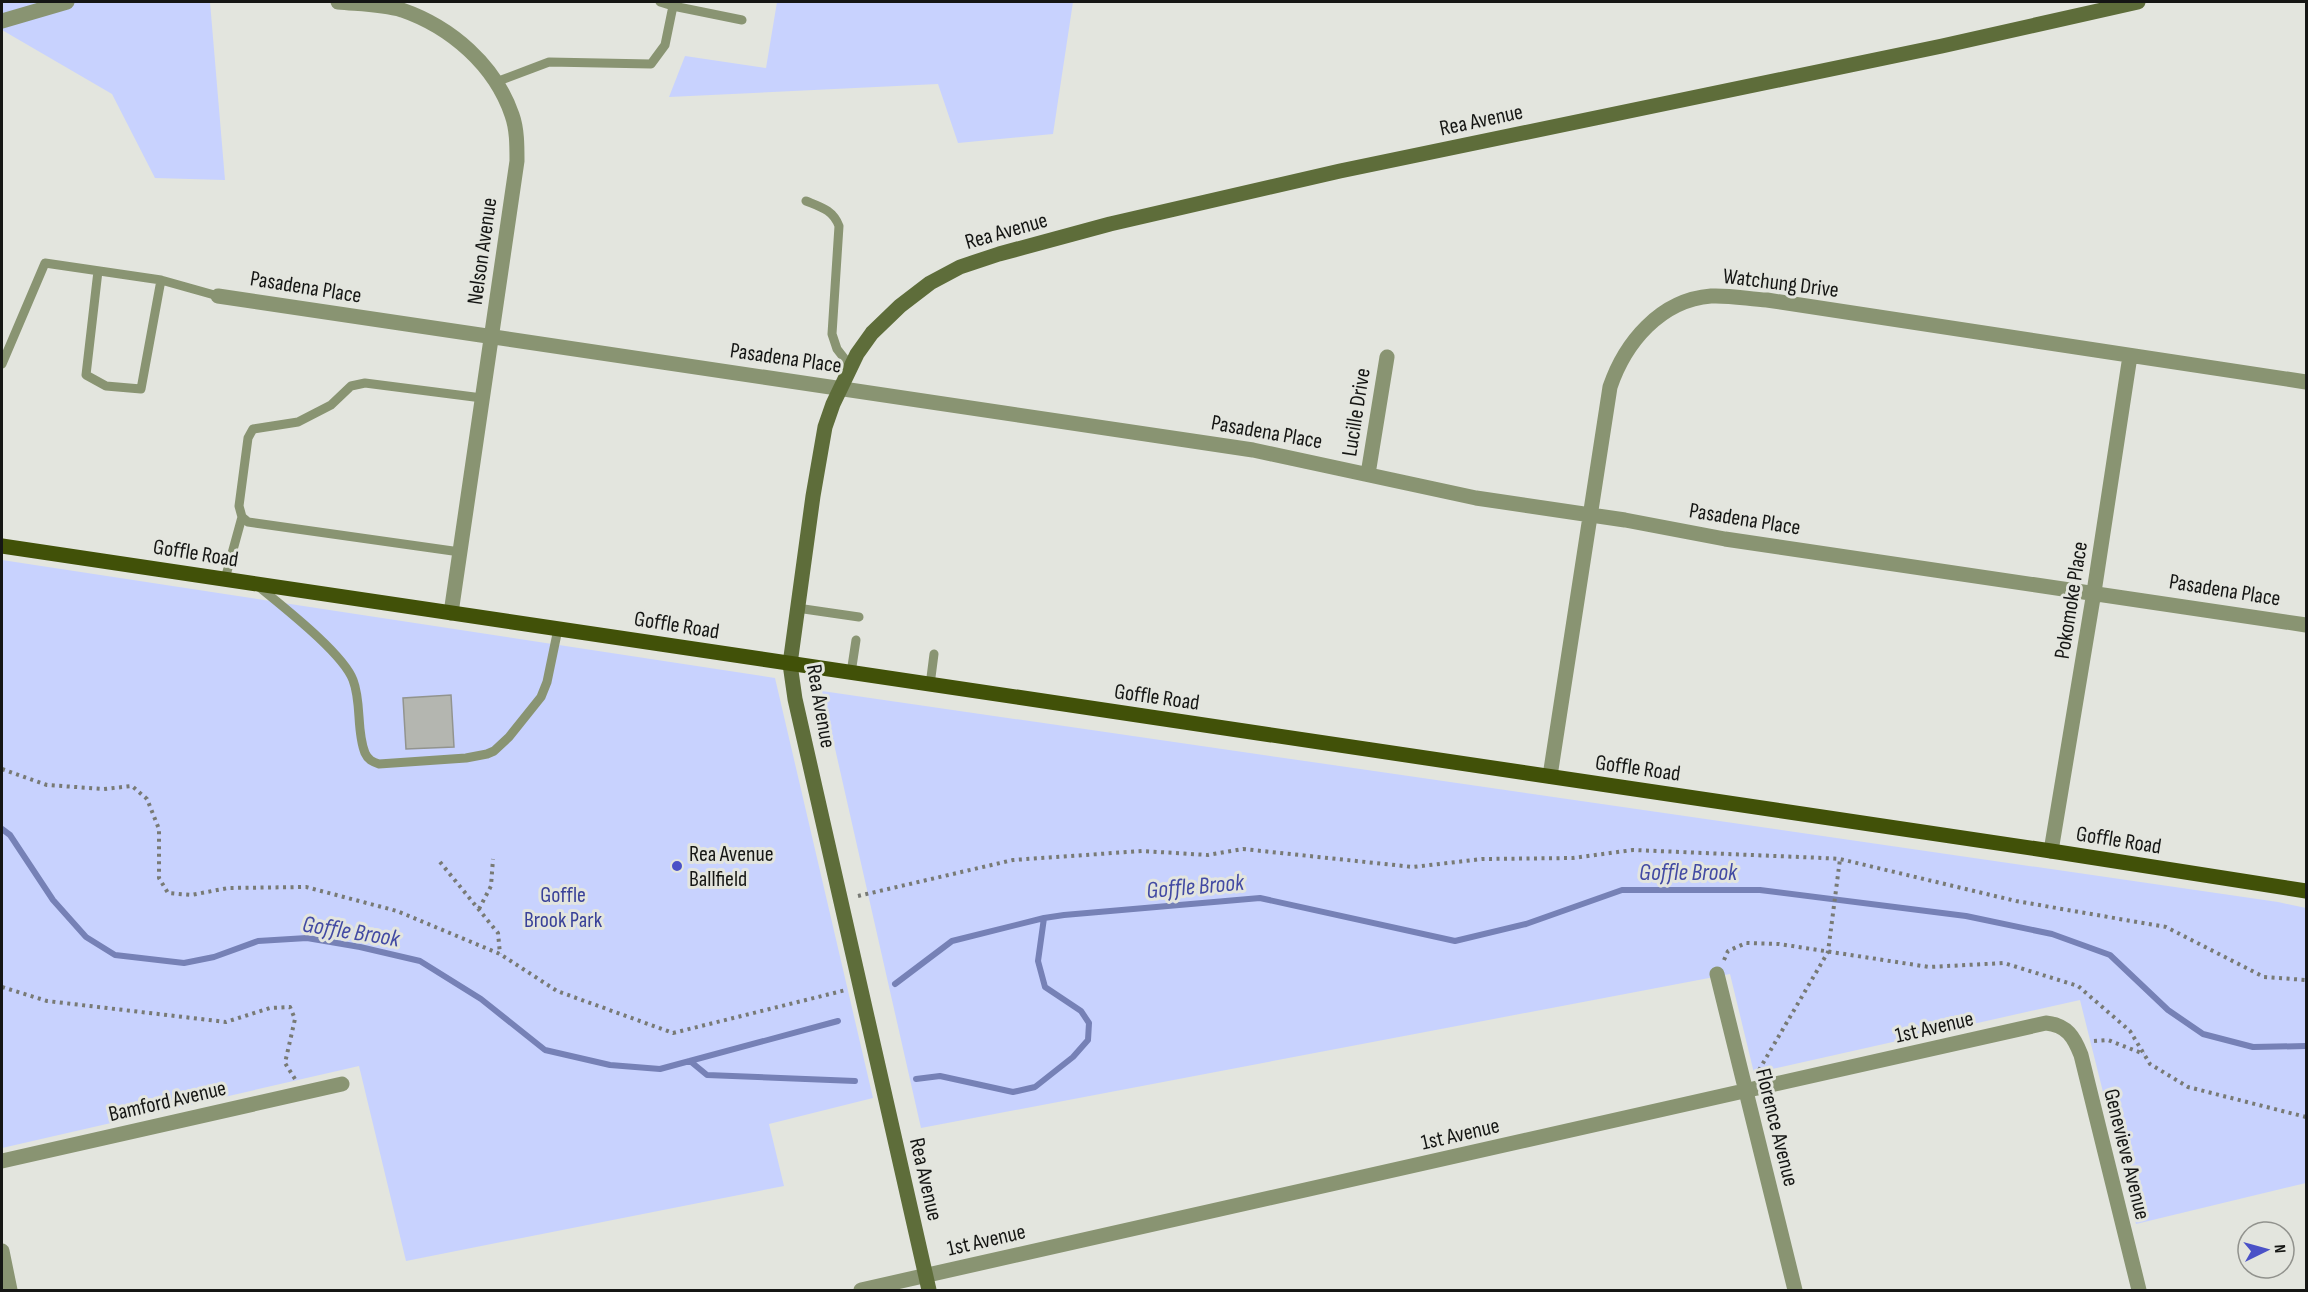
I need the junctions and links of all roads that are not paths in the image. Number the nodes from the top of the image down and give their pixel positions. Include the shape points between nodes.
1 (67, 2) edge
2 (338, 2) edge
3 (660, 2) edge
4 (2138, 2) edge
5 (673, 6) junction
6 (742, 20) dead end
7 (2, 21) edge
8 (496, 82) junction
9 (806, 201) dead end
10 (98, 271) junction
11 (161, 280) junction
12 (218, 296) joint
13 (492, 337) junction
14 (2130, 356) junction
15 (1387, 357) dead end
16 (2, 364) edge
17 (850, 367) junction
18 (2307, 382) edge
19 (840, 387) junction
20 (483, 398) junction
21 (1368, 474) junction
22 (1590, 515) junction
23 (242, 517) junction
24 (2, 546) edge
25 (460, 552) junction
26 (225, 579) junction
27 (256, 584) junction
28 (2094, 592) junction
29 (797, 608) junction
30 (451, 613) junction
31 (859, 616) dead end
32 (2307, 625) edge
33 (558, 629) junction
34 (856, 640) dead end
35 (934, 654) dead end
36 (789, 664) junction
37 (851, 673) junction
38 (930, 685) junction
39 (1550, 776) junction
40 (2051, 851) junction
41 (2307, 891) edge
42 (1717, 974) road end
43 (2072, 1036) joint
44 (342, 1084) dead end
45 (1746, 1091) junction
46 (2, 1161) edge
47 (2, 1251) edge
48 (927, 1283) edge
49 (10, 1290) edge
50 (861, 1290) edge
51 (1795, 1290) edge
52 (2139, 1290) edge

1 - 7 street
2 - 8 street, Nelson Avenue via 400,10 440,28 465,46
3 - 5 lane
4 - 17 street, Rea Avenue via 1340,171 999,254 960,267 930,283 872,333
5 - 6 lane
5 - 8 lane via 664,45 651,64 549,62
8 - 13 street, Nelson Avenue via 513,116 518,160
9 - 17 lane via 828,209 839,225 832,334
10 - 11 lane
10 - 11 lane via 86,375 106,386 141,389
10 - 16 lane via 45,263
11 - 12 lane
12 - 13 street, Pasadena Place
13 - 19 street, Pasadena Place
13 - 20 street, Nelson Avenue
14 - 18 street, Watchung Drive
14 - 22 street, Watchung Drive via 1767,300 1712,296 1692,300 1644,328 1616,370
14 - 28 street, Pokomoke Place
15 - 21 street, Lucille Drive
17 - 19 street, Rea Avenue
19 - 21 street, Pasadena Place via 1253,450
19 - 29 street, Rea Avenue via 825,427
20 - 23 lane via 365,383 351,387 331,405 298,422 253,429 248,438 239,506
20 - 25 street, Nelson Avenue
21 - 22 street, Pasadena Place via 1476,498
22 - 28 street, Pasadena Place via 1725,539
22 - 39 street, Watchung Drive
23 - 25 lane via 248,522
23 - 26 lane
24 - 26 main road, Goffle Road
25 - 30 street, Nelson Avenue
26 - 27 main road, Goffle Road
27 - 30 main road, Goffle Road
27 - 33 lane via 348,670 358,698 365,753 379,764 487,754 509,737 541,697
28 - 32 street, Pasadena Place
28 - 40 street, Pokomoke Place
29 - 31 lane
29 - 36 street, Rea Avenue
30 - 33 main road, Goffle Road
33 - 36 main road, Goffle Road
34 - 37 lane
35 - 38 lane
36 - 37 main road, Goffle Road
36 - 48 street, Rea Avenue
37 - 38 main road, Goffle Road
38 - 39 main road, Goffle Road
39 - 40 main road, Goffle Road
40 - 41 main road, Goffle Road
42 - 45 street, Florence Avenue
43 - 45 street, 1st Avenue via 2057,1024 2046,1023
43 - 52 street, Genevieve Avenue via 2081,1055
44 - 46 street, Bamford Avenue
45 - 48 street, 1st Avenue
45 - 51 street, Florence Avenue
47 - 49 street
48 - 50 street, 1st Avenue

